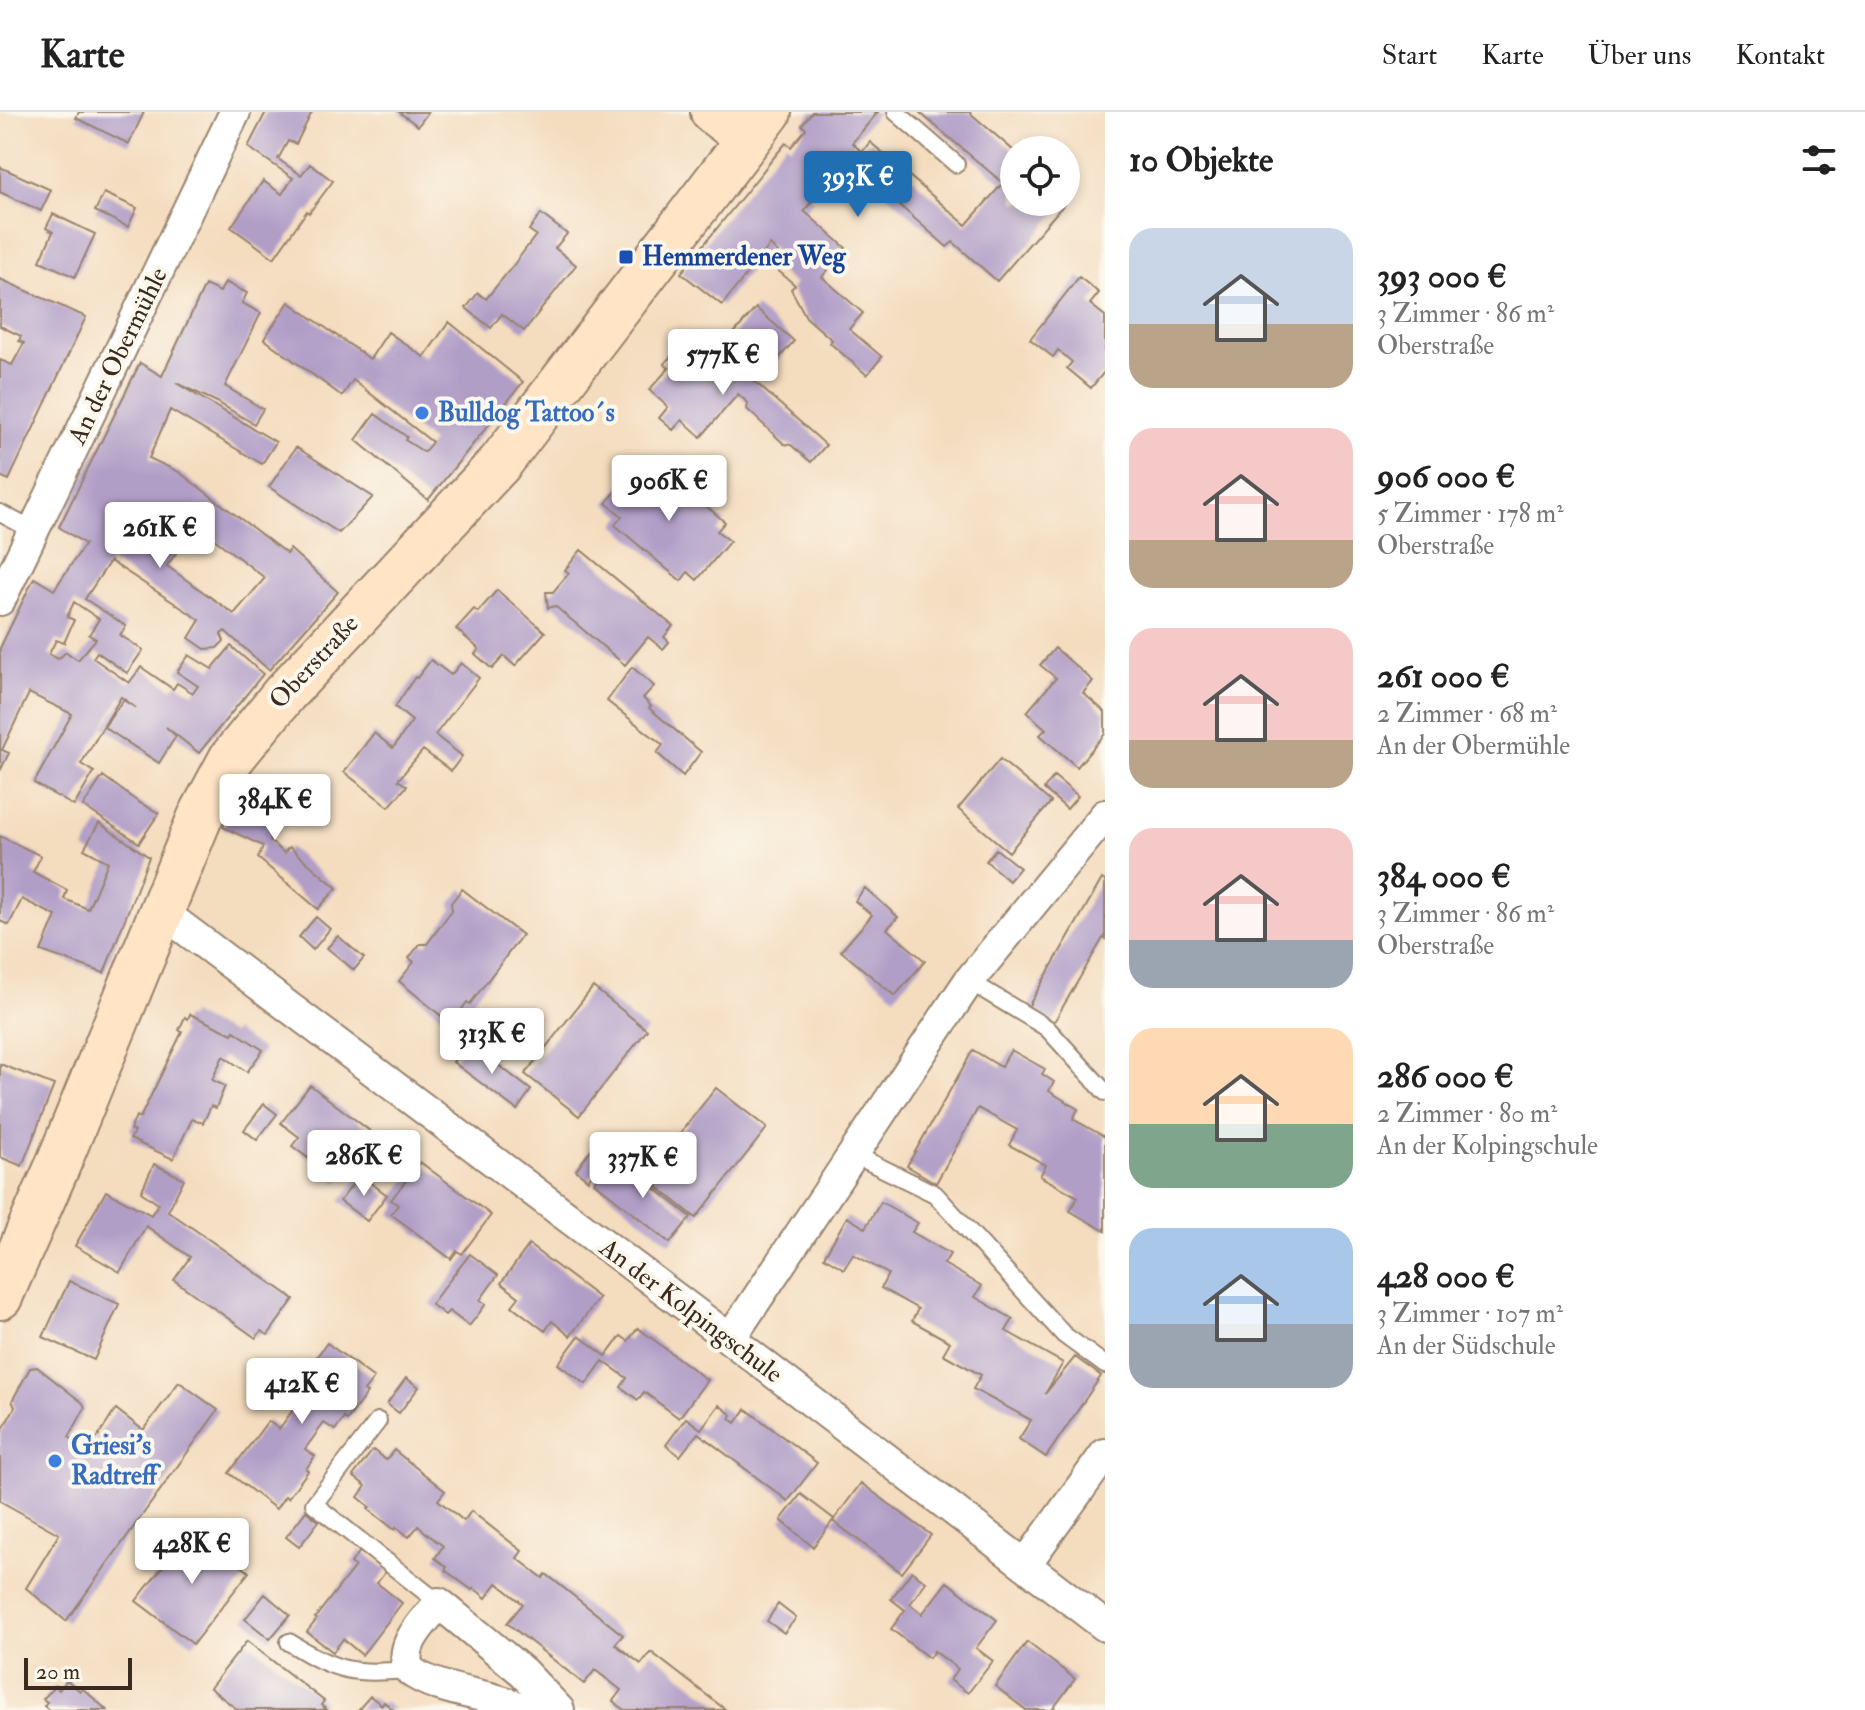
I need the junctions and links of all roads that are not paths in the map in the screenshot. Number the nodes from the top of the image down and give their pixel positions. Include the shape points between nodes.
1 (235, 112) edge
2 (713, 112) edge
3 (896, 112) edge
4 (758, 125) edge
5 (956, 164) dead end
6 (0, 513) edge
7 (34, 531) junction
8 (0, 600) edge
9 (1102, 825) edge
10 (161, 911) junction
11 (969, 981) junction
12 (1105, 1092) edge
13 (853, 1154) junction
14 (0, 1297) edge
15 (730, 1339) junction
16 (1105, 1365) edge
17 (378, 1421) dead end
18 (1105, 1454) edge
19 (1025, 1565) junction
20 (439, 1603) junction
21 (1105, 1626) edge
22 (289, 1642) dead end
23 (409, 1670) junction
24 (526, 1710) edge
25 (559, 1710) edge

1 - 7 street, An der Obermühle
2 - 4 street
3 - 5 lane
4 - 10 street, Oberstraße via 500,463 245,741 208,800
6 - 7 lane
7 - 8 street, An der Obermühle
9 - 11 street
10 - 14 street, Oberstraße
10 - 15 street, An der Kolpingschule
11 - 12 lane via 1047,1028
11 - 13 street
13 - 15 street
13 - 16 lane via 935,1194 1064,1335
15 - 19 street, An der Kolpingschule
17 - 20 lane via 314,1504
18 - 19 street
19 - 21 street, An der Kolpingschule
20 - 23 street via 407,1645
20 - 25 street via 523,1672
22 - 23 lane via 342,1670
23 - 24 street

